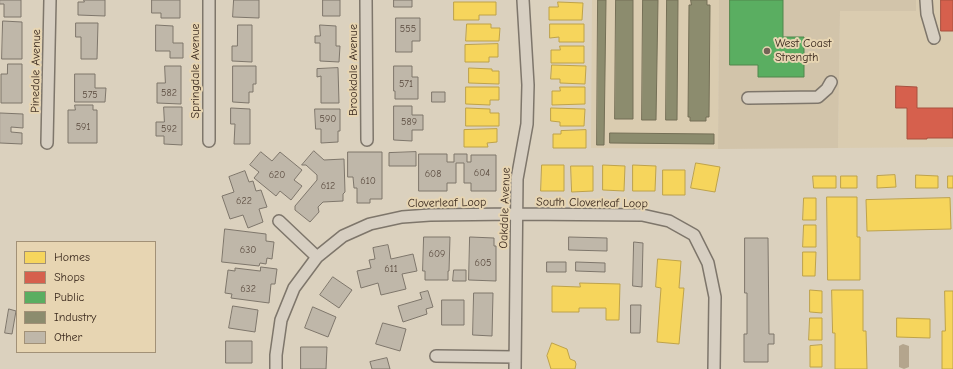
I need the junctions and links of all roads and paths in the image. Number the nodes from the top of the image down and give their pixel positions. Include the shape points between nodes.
1 (50, 0) edge
2 (209, 0) edge
3 (366, 0) edge
4 (523, 0) edge
5 (926, 0) edge
6 (934, 38) dead end
7 (831, 82) dead end
8 (748, 98) dead end
9 (367, 140) dead end
10 (209, 141) dead end
11 (47, 143) dead end
12 (516, 214) junction
13 (279, 221) dead end
14 (317, 257) junction
15 (436, 356) dead end
16 (516, 357) junction
17 (276, 369) edge
18 (516, 369) edge
19 (714, 369) edge

1 - 11 street, Pinedale Avenue
2 - 10 street, Springdale Avenue
3 - 9 street, Brookdale Avenue
4 - 12 street, Oakdale Avenue via 528,85 527,124 517,179
5 - 6 street
7 - 8 street via 827,90 818,97
12 - 14 street, Cloverleaf Loop via 402,217 370,224 343,236
12 - 16 street, Oakdale Avenue
12 - 19 street, South Cloverleaf Loop via 642,215 669,221 694,235 708,263 715,297
13 - 14 street
14 - 17 street, Cloverleaf Loop via 294,288 281,320
15 - 16 street
16 - 18 street, Oakdale Avenue

